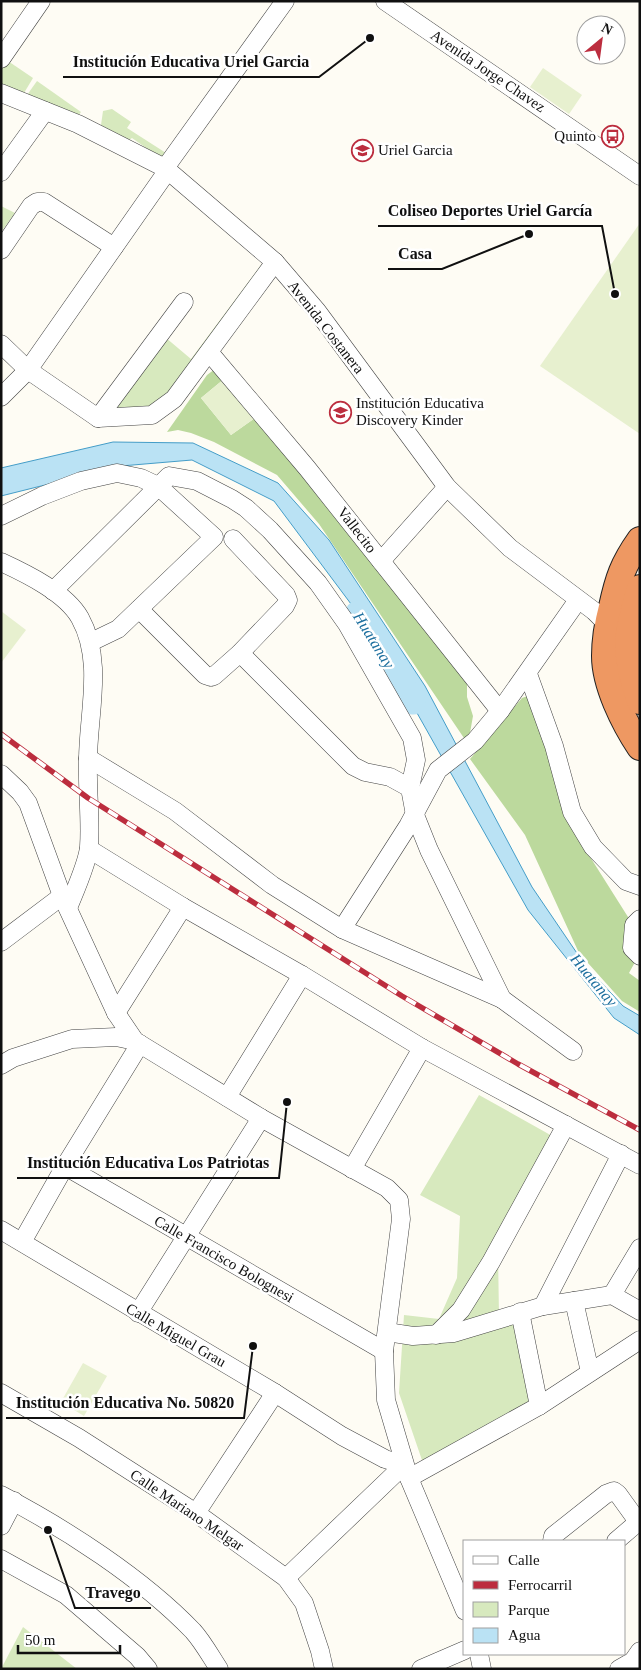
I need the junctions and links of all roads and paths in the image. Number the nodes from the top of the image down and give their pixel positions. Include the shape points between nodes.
1 (41, 1) edge
2 (285, 1) edge
3 (385, 1) edge
4 (1, 59) edge
5 (1, 93) edge
6 (45, 111) junction
7 (166, 169) junction
8 (1, 172) edge
9 (640, 176) edge
10 (114, 247) junction
11 (1, 250) edge
12 (275, 262) junction
13 (184, 302) dead end
14 (1, 344) edge
15 (209, 352) junction
16 (28, 370) junction
17 (1, 398) edge
18 (98, 418) junction
19 (158, 486) junction
20 (447, 487) junction
21 (1, 516) edge
22 (233, 538) dead end
23 (640, 540) edge
24 (381, 560) junction
25 (1, 562) edge
26 (640, 588) edge
27 (53, 591) junction
28 (578, 600) junction
29 (139, 610) junction
30 (618, 629) junction
31 (91, 642) junction
32 (240, 653) junction
33 (528, 674) junction
34 (640, 701) edge
35 (500, 711) junction
36 (640, 748) edge
37 (88, 758) junction
38 (1, 774) edge
39 (410, 788) junction
40 (415, 815) junction
41 (89, 849) junction
42 (640, 886) edge
43 (65, 902) junction
44 (183, 907) junction
45 (640, 918) edge
46 (342, 929) junction
47 (1, 942) edge
48 (640, 956) edge
49 (302, 975) junction
50 (502, 999) junction
51 (116, 1013) junction
52 (137, 1042) junction
53 (422, 1048) junction
54 (573, 1051) dead end
55 (1, 1065) edge
56 (227, 1097) junction
57 (261, 1118) junction
58 (566, 1125) junction
59 (621, 1154) junction
60 (640, 1165) edge
61 (65, 1166) junction
62 (352, 1169) junction
63 (2, 1232) edge
64 (186, 1237) junction
65 (22, 1242) junction
66 (640, 1248) edge
67 (612, 1295) junction
68 (574, 1301) junction
69 (543, 1306) junction
70 (640, 1311) edge
71 (520, 1312) junction
72 (138, 1313) junction
73 (387, 1332) junction
74 (436, 1336) junction
75 (640, 1340) edge
76 (384, 1351) junction
77 (590, 1372) junction
78 (1, 1393) edge
79 (275, 1393) junction
80 (539, 1406) junction
81 (406, 1472) junction
82 (8, 1498) edge
83 (196, 1513) junction
84 (1, 1526) edge
85 (552, 1540) edge
86 (617, 1540) edge
87 (1, 1559) edge
88 (286, 1578) junction
89 (463, 1605) edge
90 (463, 1651) edge
91 (640, 1651) edge
92 (479, 1655) edge
93 (148, 1669) edge
94 (219, 1669) edge
95 (324, 1669) edge
96 (421, 1669) edge
97 (482, 1669) edge
98 (619, 1669) edge

1 - 4 street
2 - 7 street
3 - 9 street, Avenida Jorge Chavez
5 - 6 street, Avenida Costanera
6 - 7 street, Avenida Costanera via 78,124
6 - 8 street
7 - 10 street
7 - 12 street, Avenida Costanera
10 - 11 street via 44,202 37,202
10 - 16 street
12 - 15 street
12 - 20 street, Avenida Costanera via 317,311
13 - 18 street
14 - 16 street
15 - 18 street via 174,399 152,415
15 - 24 street, Vallecito
16 - 17 street
16 - 18 street
19 - 21 street via 118,473 74,484
19 - 27 street
19 - 29 street via 214,537
19 - 39 street via 173,476 197,482 232,499 270,530 318,583 347,624 412,738 416,760
20 - 24 street
20 - 28 street, Avenida Costanera via 510,548
22 - 32 street via 288,600
23 - 30 highway via 619,577
24 - 35 street, Vallecito
25 - 27 street
26 - 30 highway
27 - 31 street via 75,610
28 - 30 street, Avenida Costanera
28 - 33 street
29 - 31 street via 118,629
29 - 32 street via 208,677 214,676
30 - 34 highway via 629,650
30 - 36 highway via 605,657 612,692 628,730
31 - 37 street via 93,682
32 - 39 street via 354,766 365,772 390,777
33 - 35 street
33 - 42 street via 554,746 572,812 593,846 626,881
35 - 40 street via 475,740 438,770
37 - 41 street
37 - 46 street via 175,811 272,885
38 - 43 street via 28,803
39 - 40 street
40 - 46 street
40 - 50 street
41 - 43 street
41 - 44 street
43 - 47 street
43 - 51 street
44 - 49 street
44 - 51 street
45 - 48 street via 634,925 632,948
46 - 50 street
49 - 53 street
49 - 56 street
50 - 54 street
51 - 52 street
52 - 55 street via 116,1037 72,1040 13,1058
52 - 56 street
52 - 61 street
53 - 58 street
53 - 62 street
56 - 57 street
57 - 62 street
57 - 64 street
58 - 59 street
58 - 74 street via 491,1262 461,1310
59 - 60 street
59 - 69 street
61 - 64 street, Calle Francisco Bolognesi
61 - 65 street
62 - 73 street via 394,1192 401,1207
63 - 65 street, Calle Miguel Grau
64 - 72 street
64 - 76 street, Calle Francisco Bolognesi
65 - 72 street, Calle Miguel Grau
66 - 67 street
67 - 68 street
67 - 70 street
68 - 69 street
68 - 77 street
69 - 71 street
71 - 74 street
71 - 80 street
72 - 79 street, Calle Miguel Grau
73 - 74 street
73 - 76 street
75 - 77 street
76 - 81 street via 386,1400
77 - 80 street
78 - 83 street, Calle Mariano Melgar via 79,1438
79 - 81 street, Calle Miguel Grau
79 - 83 street
80 - 81 street
81 - 88 street
81 - 89 street
82 - 84 street
82 - 94 street via 76,1539 144,1587 194,1632
83 - 88 street, Calle Mariano Melgar
85 - 86 street via 553,1536 614,1491 637,1523
87 - 93 street via 66,1595
88 - 95 street, Calle Mariano Melgar via 304,1604
90 - 96 street
91 - 98 street via 633,1662
92 - 97 street

